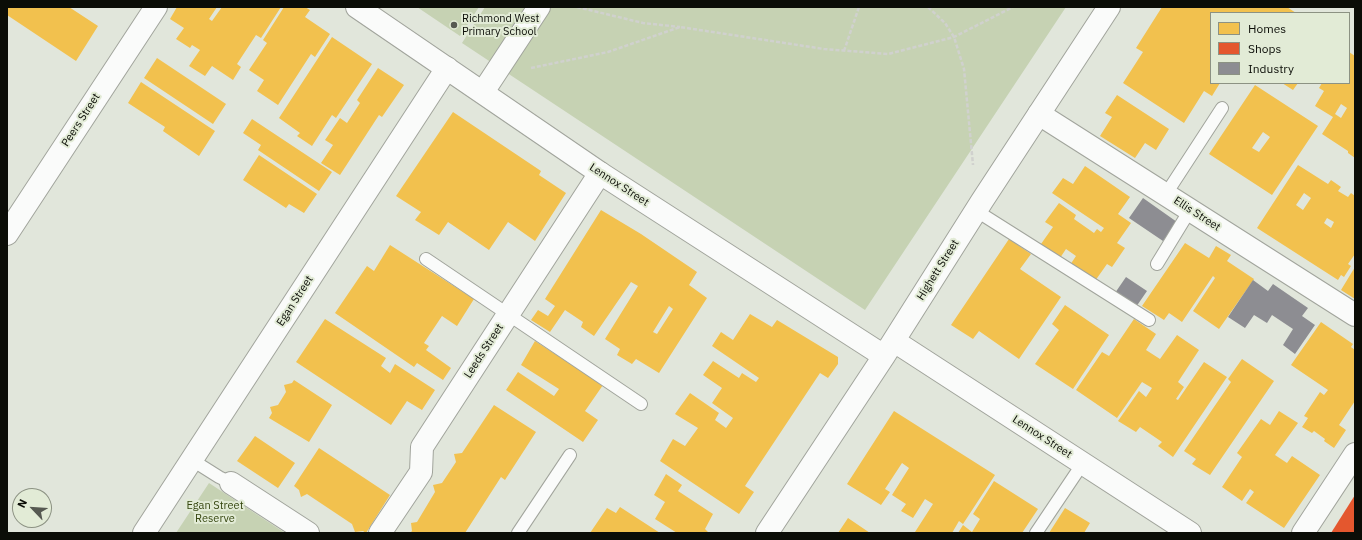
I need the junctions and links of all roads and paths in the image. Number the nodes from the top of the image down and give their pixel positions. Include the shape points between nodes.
1 (156, 7) edge
2 (357, 7) edge
3 (539, 7) edge
4 (577, 7) edge
5 (859, 7) edge
6 (928, 7) edge
7 (1013, 7) edge
8 (1109, 7) edge
9 (680, 28) junction
10 (954, 37) junction
11 (844, 51) junction
12 (446, 68) junction
13 (531, 68) dead end
14 (483, 92) junction
15 (1222, 108) dead end
16 (1039, 114) junction
17 (973, 164) dead end
18 (600, 173) junction
19 (1166, 194) junction
20 (975, 210) junction
21 (1190, 210) junction
22 (7, 234) edge
23 (426, 259) dead end
24 (1157, 264) dead end
25 (508, 314) junction
26 (1355, 315) edge
27 (1149, 320) dead end
28 (889, 349) junction
29 (641, 404) dead end
30 (1355, 454) edge
31 (570, 455) dead end
32 (192, 460) junction
33 (1083, 463) junction
34 (232, 482) joint
35 (144, 533) edge
36 (308, 533) edge
37 (380, 533) edge
38 (518, 533) edge
39 (767, 533) edge
40 (1036, 533) edge
41 (1190, 533) edge
42 (1303, 533) edge

1 - 22 street, Peers Street
2 - 12 street, Lennox Street
3 - 14 street
4 - 9 path
5 - 11 path
6 - 10 path via 945,23
7 - 10 path
8 - 16 street, Highett Street
9 - 11 path
9 - 13 path via 608,52
10 - 11 path via 888,54
10 - 17 path via 964,69
12 - 14 street, Lennox Street
12 - 32 street, Egan Street
14 - 18 street, Lennox Street
15 - 19 lane
16 - 19 street, Ellis Street
16 - 20 street, Highett Street
18 - 25 street, Leeds Street
18 - 28 street, Lennox Street via 788,294
19 - 21 street, Ellis Street
20 - 27 lane
20 - 28 street, Highett Street
21 - 24 lane
21 - 26 street, Ellis Street
23 - 25 lane
25 - 29 lane
25 - 37 street, Leeds Street via 422,447 421,472
28 - 33 street, Lennox Street
28 - 39 street, Highett Street
30 - 42 street
31 - 38 lane
32 - 34 lane
32 - 35 street, Egan Street
33 - 40 lane
33 - 41 street, Lennox Street
34 - 36 street

